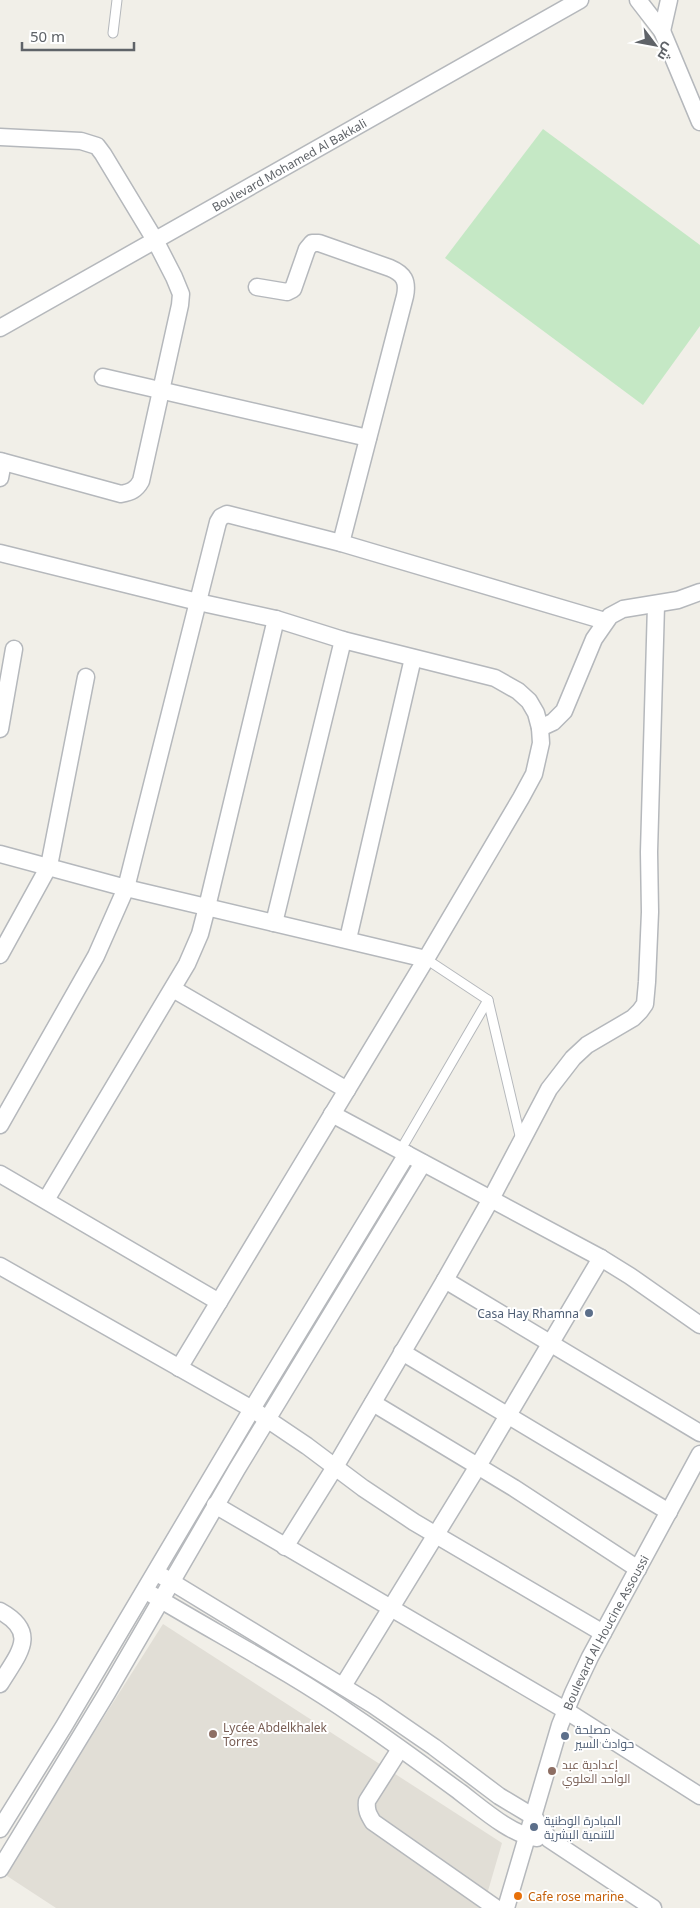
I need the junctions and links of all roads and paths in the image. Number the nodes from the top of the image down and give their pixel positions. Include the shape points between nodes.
1 (118, 0) edge
2 (580, 0) edge
3 (638, 0) edge
4 (669, 0) edge
5 (662, 32) junction
6 (113, 33) dead end
7 (700, 122) edge
8 (0, 137) edge
9 (155, 240) junction
10 (257, 287) dead end
11 (0, 328) edge
12 (103, 377) dead end
13 (160, 391) junction
14 (368, 438) junction
15 (1, 462) edge
16 (0, 478) edge
17 (341, 543) junction
18 (0, 553) edge
19 (700, 592) edge
20 (198, 602) junction
21 (656, 605) junction
22 (276, 619) junction
23 (605, 621) junction
24 (343, 640) junction
25 (14, 649) dead end
26 (413, 658) junction
27 (86, 677) dead end
28 (540, 728) junction
29 (0, 729) edge
30 (0, 854) edge
31 (49, 866) junction
32 (126, 888) junction
33 (207, 907) junction
34 (274, 923) junction
35 (348, 939) junction
36 (0, 955) edge
37 (426, 958) junction
38 (173, 989) junction
39 (488, 1000) junction
40 (346, 1090) junction
41 (332, 1114) junction
42 (0, 1124) edge
43 (521, 1140) junction
44 (404, 1153) junction
45 (424, 1163) junction
46 (0, 1174) edge
47 (492, 1198) junction
48 (46, 1200) junction
49 (601, 1258) junction
50 (0, 1266) edge
51 (445, 1280) junction
52 (219, 1302) junction
53 (700, 1325) edge
54 (550, 1342) junction
55 (402, 1352) junction
56 (179, 1368) junction
57 (373, 1403) junction
58 (252, 1409) junction
59 (507, 1416) junction
60 (267, 1419) junction
61 (700, 1433) edge
62 (700, 1454) edge
63 (478, 1466) junction
64 (335, 1467) junction
65 (215, 1505) junction
66 (668, 1512) junction
67 (436, 1535) junction
68 (286, 1547) junction
69 (638, 1569) junction
70 (154, 1572) junction
71 (171, 1582) junction
72 (144, 1590) junction
73 (160, 1600) junction
74 (391, 1609) junction
75 (0, 1611) edge
76 (603, 1633) junction
77 (0, 1684) edge
78 (343, 1686) junction
79 (566, 1710) junction
80 (400, 1749) junction
81 (700, 1796) edge
82 (534, 1817) junction
83 (0, 1829) edge
84 (528, 1838) junction
85 (549, 1839) junction
86 (0, 1869) edge
87 (635, 1903) edge
88 (496, 1908) edge
89 (506, 1908) edge
90 (653, 1908) edge

1 - 6 lane
2 - 9 street, Boulevard Mohamed Al Bakkali
3 - 5 street
4 - 5 street
5 - 7 street
8 - 9 street via 81,140 97,146
9 - 11 street, Boulevard Mohamed Al Bakkali
9 - 13 street via 181,294
10 - 14 street via 287,292 292,289 312,243 390,268 404,278 406,291
12 - 13 street
13 - 14 street
13 - 15 street via 141,481 131,492 121,494
14 - 17 street
15 - 16 street
17 - 20 street via 227,514 218,522
17 - 23 street
18 - 20 street
19 - 21 street
20 - 22 street
20 - 32 street
21 - 23 street via 623,609
21 - 43 street via 650,912 644,1004 633,1018 587,1045 573,1058 549,1089
22 - 24 street
22 - 33 street
23 - 28 street via 594,639 564,711 553,722
24 - 26 street
24 - 34 street
25 - 29 street
26 - 28 street via 508,684 529,701
26 - 35 street
27 - 31 street
28 - 37 street via 541,743 534,774
30 - 31 street
31 - 32 street
31 - 36 street
32 - 33 street
32 - 42 street via 96,956
33 - 34 street
33 - 38 street via 195,947
34 - 35 street
35 - 37 street
37 - 39 lane
37 - 40 street
38 - 40 street
38 - 48 street
39 - 43 lane
39 - 44 lane
40 - 41 street
41 - 44 street
41 - 52 street
43 - 47 street
44 - 45 street
44 - 58 street
45 - 47 street
45 - 60 street
46 - 48 street
47 - 49 street
47 - 51 street
48 - 52 street
49 - 53 street
49 - 54 street
50 - 56 street
51 - 54 street
51 - 55 street
52 - 56 street
54 - 59 street
54 - 61 street
55 - 57 street
55 - 59 street
56 - 58 street
57 - 63 street
57 - 64 street
58 - 60 street
58 - 70 street
59 - 63 street
59 - 66 street
60 - 64 street
60 - 65 street
62 - 66 street, Boulevard Al Houcine Assoussi
63 - 67 street
63 - 69 street
64 - 67 street
64 - 68 street
65 - 68 street
65 - 71 street
66 - 69 street, Boulevard Al Houcine Assoussi
67 - 74 street
67 - 76 street
68 - 74 street
69 - 76 street, Boulevard Al Houcine Assoussi
70 - 71 street
70 - 72 street
71 - 73 street
71 - 78 street
72 - 73 street
72 - 83 street
73 - 80 street via 252,1652
73 - 86 street
74 - 78 street
74 - 79 street
75 - 77 street via 17,1623 23,1636
76 - 79 street, Boulevard Al Houcine Assoussi
78 - 82 street
79 - 81 street
79 - 82 street, Boulevard Al Houcine Assoussi
80 - 84 street
80 - 88 street via 367,1801 368,1815
82 - 84 street, Boulevard Al Houcine Assoussi
82 - 85 street
84 - 85 street
84 - 89 street, Boulevard Al Houcine Assoussi
85 - 87 street
87 - 90 street

